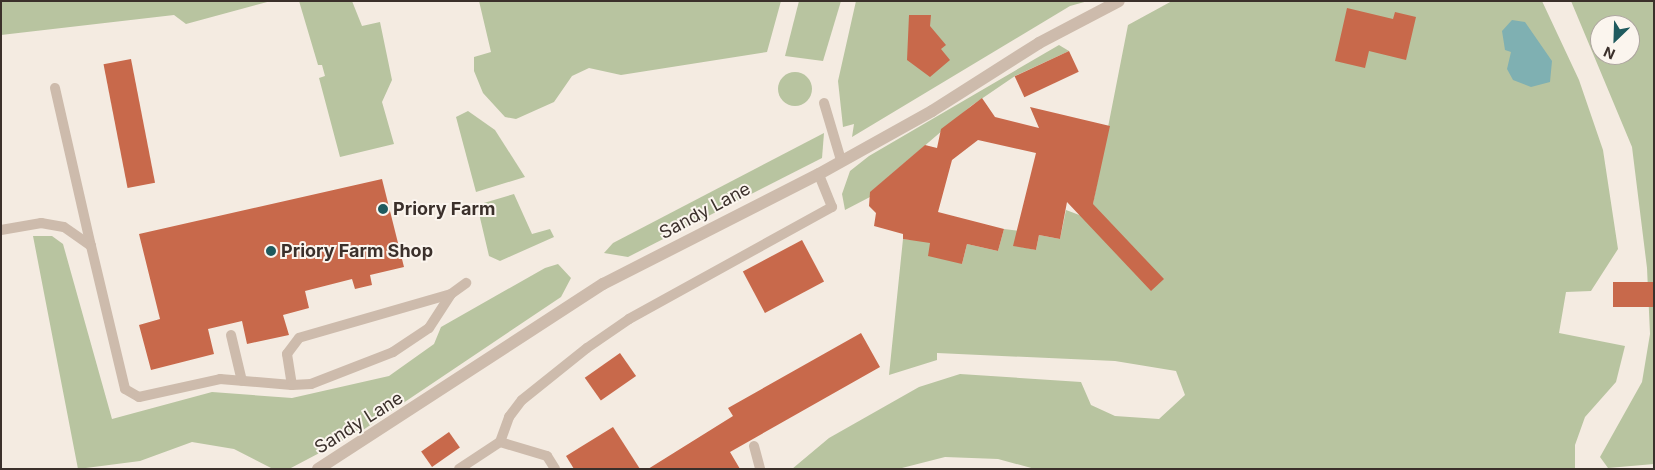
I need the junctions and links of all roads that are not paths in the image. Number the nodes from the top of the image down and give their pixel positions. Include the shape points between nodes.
1 (1119, 1) edge
2 (55, 88) dead end
3 (824, 103) dead end
4 (841, 160) junction
5 (819, 174) junction
6 (1, 230) edge
7 (92, 246) junction
8 (466, 283) dead end
9 (451, 294) junction
10 (231, 335) dead end
11 (242, 381) junction
12 (292, 384) junction
13 (500, 442) junction
14 (754, 446) dead end
15 (318, 469) edge
16 (459, 469) edge
17 (555, 469) edge
18 (760, 469) edge

1 - 4 street, Sandy Lane via 1038,43 932,111
2 - 7 lane
3 - 4 lane
4 - 5 street, Sandy Lane
5 - 13 lane via 832,207 629,319 580,353 522,400 509,417
5 - 15 street, Sandy Lane via 603,284
6 - 7 lane via 41,223 64,227
7 - 11 lane via 125,389 140,397 220,379
8 - 9 lane
9 - 12 lane via 429,328 393,352 311,384
9 - 12 lane via 299,338 287,354
10 - 11 lane
11 - 12 lane
13 - 16 lane
13 - 17 lane via 547,456
14 - 18 lane

